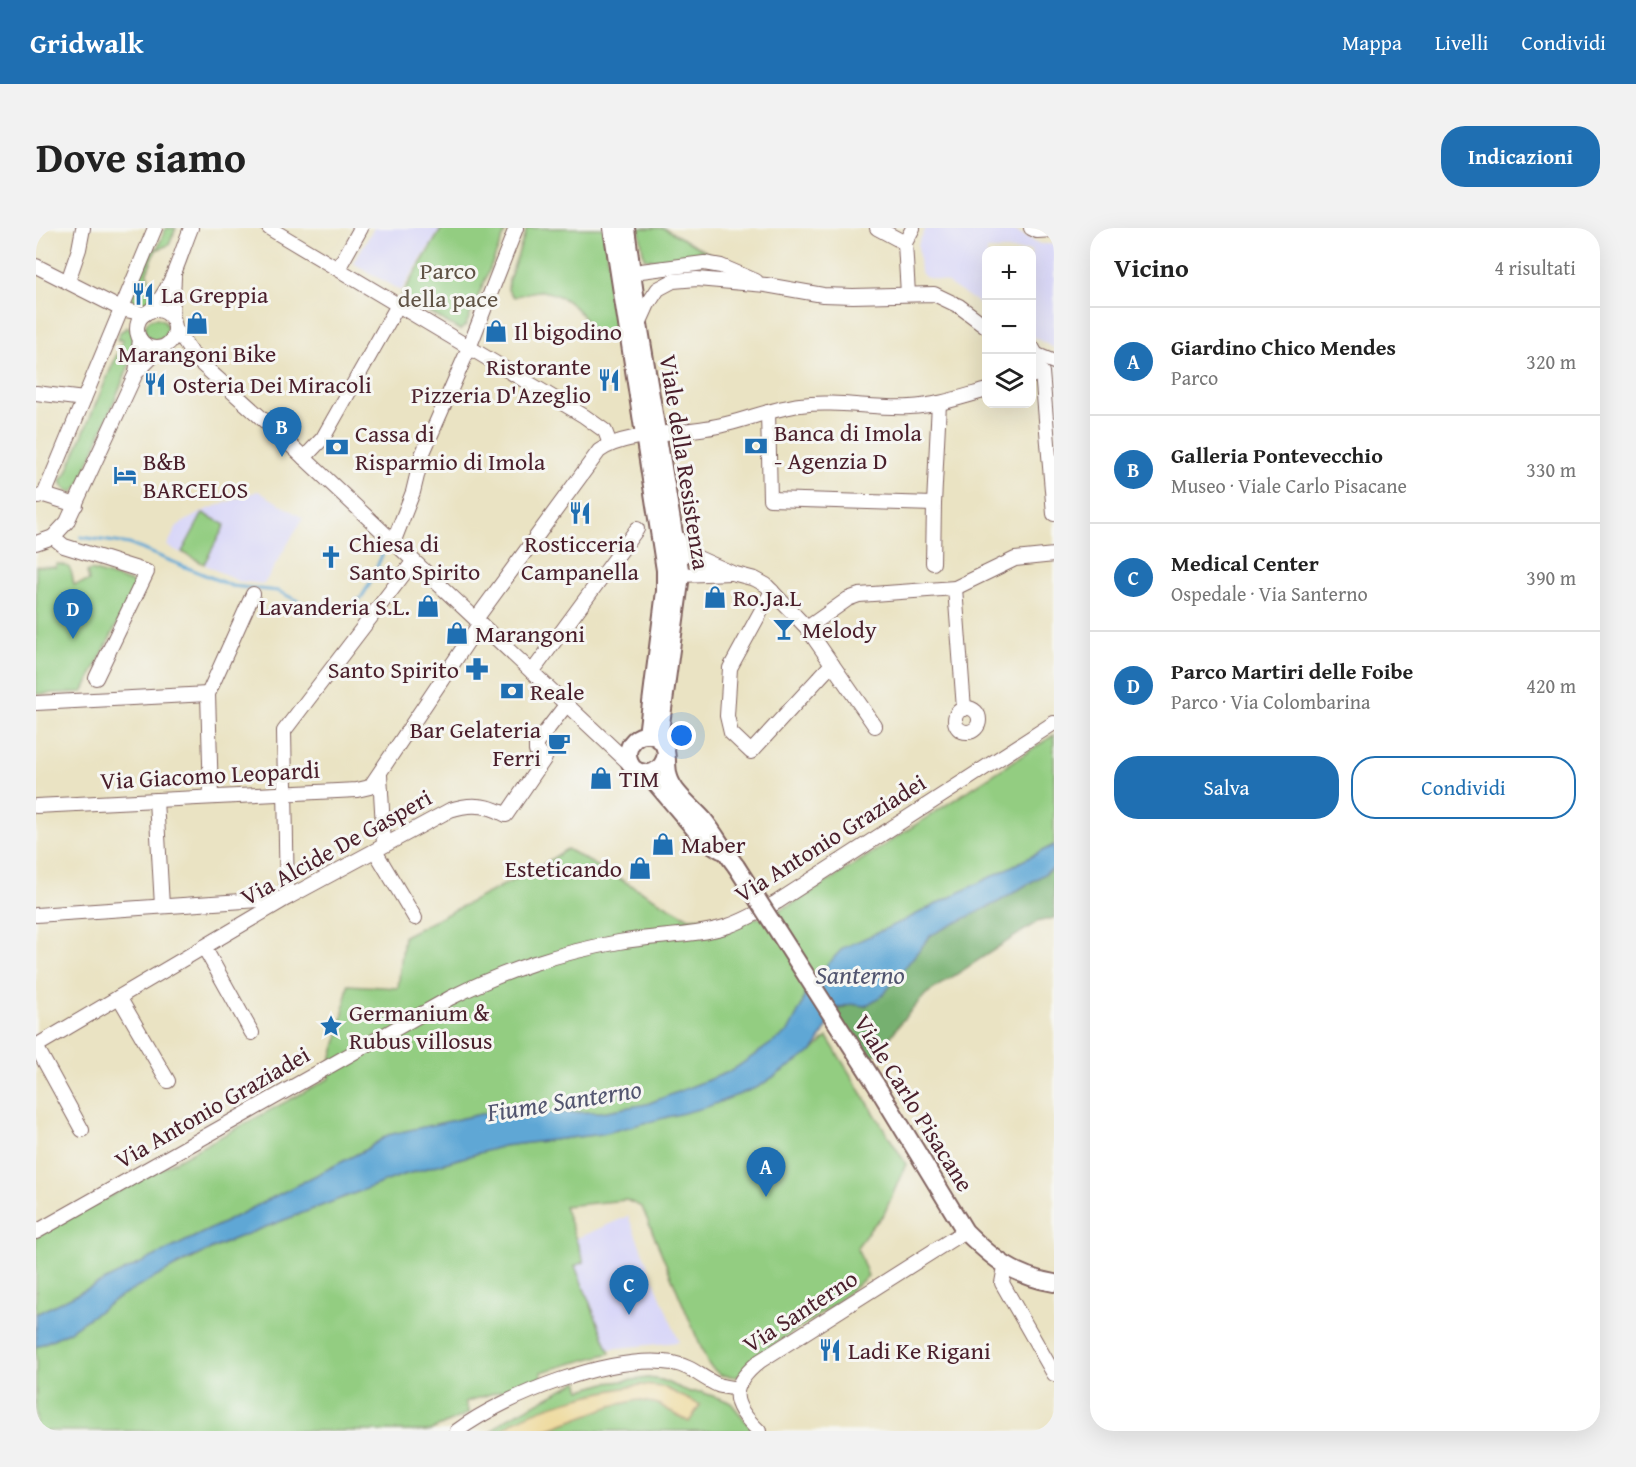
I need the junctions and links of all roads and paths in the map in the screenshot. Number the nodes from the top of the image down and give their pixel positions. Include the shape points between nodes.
1 (83, 228) edge
2 (155, 228) edge
3 (191, 228) edge
4 (269, 228) edge
5 (361, 228) edge
6 (516, 228) edge
7 (612, 228) edge
8 (626, 228) edge
9 (877, 228) edge
10 (913, 228) edge
11 (1031, 228) edge
12 (1054, 230) edge
13 (905, 243) junction
14 (36, 266) edge
15 (338, 269) junction
16 (174, 275) junction
17 (631, 278) junction
18 (68, 281) junction
19 (766, 285) junction
20 (908, 294) junction
21 (398, 305) junction
22 (147, 312) junction
23 (119, 314) junction
24 (174, 323) junction
25 (639, 324) junction
26 (982, 324) edge
27 (138, 334) junction
28 (164, 347) junction
29 (469, 348) junction
30 (1036, 352) edge
31 (1035, 354) edge
32 (196, 359) junction
33 (1054, 362) edge
34 (136, 373) junction
35 (1040, 373) edge
36 (982, 391) edge
37 (36, 393) edge
38 (84, 399) junction
39 (939, 404) junction
40 (768, 412) junction
41 (651, 436) junction
42 (610, 444) junction
43 (304, 459) junction
44 (40, 497) edge
45 (934, 504) junction
46 (76, 505) junction
47 (1054, 513) edge
48 (637, 529) dead end
49 (673, 529) junction
50 (53, 537) junction
51 (36, 543) edge
52 (393, 543) junction
53 (1054, 555) edge
54 (413, 562) junction
55 (709, 563) junction
56 (933, 563) dead end
57 (675, 570) junction
58 (732, 573) junction
59 (955, 588) junction
60 (772, 591) junction
61 (253, 594) dead end
62 (478, 621) junction
63 (807, 628) junction
64 (832, 664) junction
65 (532, 672) junction
66 (96, 678) dead end
67 (208, 694) junction
68 (36, 703) edge
69 (566, 705) junction
70 (964, 709) dead end
71 (1054, 723) edge
72 (875, 726) dead end
73 (595, 732) junction
74 (651, 742) junction
75 (640, 771) junction
76 (380, 775) junction
77 (286, 792) junction
78 (211, 796) junction
79 (156, 800) junction
80 (36, 806) edge
81 (677, 808) junction
82 (703, 819) junction
83 (380, 847) junction
84 (724, 852) junction
85 (287, 898) junction
86 (162, 906) junction
87 (36, 915) edge
88 (415, 918) dead end
89 (204, 947) junction
90 (119, 997) junction
91 (252, 1033) dead end
92 (36, 1046) edge
93 (168, 1081) dead end
94 (82, 1130) dead end
95 (36, 1232) edge
96 (965, 1232) junction
97 (1005, 1267) junction
98 (1054, 1283) edge
99 (1052, 1365) edge
100 (736, 1389) junction
101 (457, 1431) edge
102 (759, 1431) edge

1 - 18 street
2 - 23 street
3 - 16 street
4 - 15 street
5 - 15 street
6 - 29 street
7 - 17 main road, Viale della Resistenza
8 - 17 main road, Viale della Resistenza
9 - 13 street
10 - 13 street
11 - 12 street
13 - 20 street
14 - 18 street
15 - 21 street
16 - 22 street via 157,304
16 - 24 street
17 - 19 street via 704,263
17 - 25 main road, Viale della Resistenza
17 - 41 main road, Viale della Resistenza
18 - 23 street
19 - 20 street via 853,297
19 - 25 street via 697,279 673,281 658,289
20 - 26 street via 943,297
21 - 29 street
21 - 43 street via 323,438
22 - 23 street
22 - 24 street via 161,310
22 - 27 street via 141,317
23 - 27 street
23 - 38 street
24 - 28 street via 175,336
24 - 32 street, Viale Carlo Pisacane
25 - 41 main road, Viale della Resistenza
27 - 28 street via 148,347
27 - 34 street
28 - 32 street, Viale Carlo Pisacane
28 - 34 street
29 - 42 street via 584,416 605,431
29 - 52 street via 422,455 413,492
30 - 33 street
31 - 35 street
32 - 43 street, Viale Carlo Pisacane
34 - 46 street
35 - 47 street
36 - 39 street
37 - 38 street
38 - 44 street
39 - 40 street via 872,407 830,403
39 - 45 street
40 - 41 street via 710,428
40 - 45 street via 770,499
41 - 42 street
41 - 49 main road, Viale della Resistenza
41 - 57 main road, Viale della Resistenza
42 - 62 street, Via Giacomo Leopardi via 599,451
43 - 52 street, Viale Carlo Pisacane
44 - 46 street
45 - 56 street
46 - 50 street via 68,522
48 - 65 street
49 - 55 street via 687,553
49 - 57 main road, Viale della Resistenza
50 - 51 street
50 - 66 street via 64,546 147,572
52 - 54 street, Viale Carlo Pisacane
53 - 59 street via 1015,559
54 - 62 street, Viale Carlo Pisacane
54 - 77 street via 284,731
55 - 57 street
55 - 58 street
57 - 58 street
57 - 74 main road, Viale della Resistenza
58 - 60 street via 755,579
59 - 63 street via 860,595
59 - 70 street
60 - 63 street
60 - 64 street via 730,668 730,733 752,752
61 - 67 street
62 - 65 street, Viale Carlo Pisacane
62 - 76 street, Via Giacomo Leopardi
63 - 64 street
64 - 72 street
65 - 69 street, Viale Carlo Pisacane
67 - 68 street
67 - 78 street
69 - 73 street, Viale Carlo Pisacane
69 - 83 street, Via Alcide De Gasperi via 536,744 536,751 544,758 506,815 496,809 466,805
71 - 95 street, Via Antonio Graziadei via 747,919 704,932 566,952 483,981
73 - 74 street, Viale Carlo Pisacane via 617,739
73 - 75 street, Viale Carlo Pisacane
74 - 75 main road via 628,751 628,757
74 - 75 main road via 662,766 653,772
74 - 82 main road, Viale Carlo Pisacane via 669,778
75 - 81 main road, Viale Carlo Pisacane
76 - 77 street, Via Giacomo Leopardi via 370,787 357,790
76 - 83 street
77 - 78 street, Via Giacomo Leopardi
77 - 85 street
78 - 79 street, Via Giacomo Leopardi
79 - 80 street, Via Giacomo Leopardi
79 - 86 street
81 - 82 main road via 694,822
81 - 84 main road, Viale Carlo Pisacane via 704,838
82 - 84 main road, Viale Carlo Pisacane
83 - 85 street, Via Alcide De Gasperi
83 - 88 street
84 - 96 main road, Viale Carlo Pisacane, bridge via 875,1083
85 - 86 street
85 - 89 street, Via Alcide De Gasperi
86 - 87 street
89 - 90 street, Via Alcide De Gasperi
89 - 91 street
90 - 92 street, Via Alcide De Gasperi
90 - 93 street
92 - 94 street, Via Alcide De Gasperi
96 - 97 main road, Viale Carlo Pisacane
96 - 100 street, Via Santerno via 760,1361 747,1371
97 - 98 main road, Viale Carlo Pisacane
97 - 99 street via 1002,1283
100 - 101 street, Via Santerno via 720,1386 689,1367 670,1363 617,1365 549,1383
100 - 102 street via 742,1412

